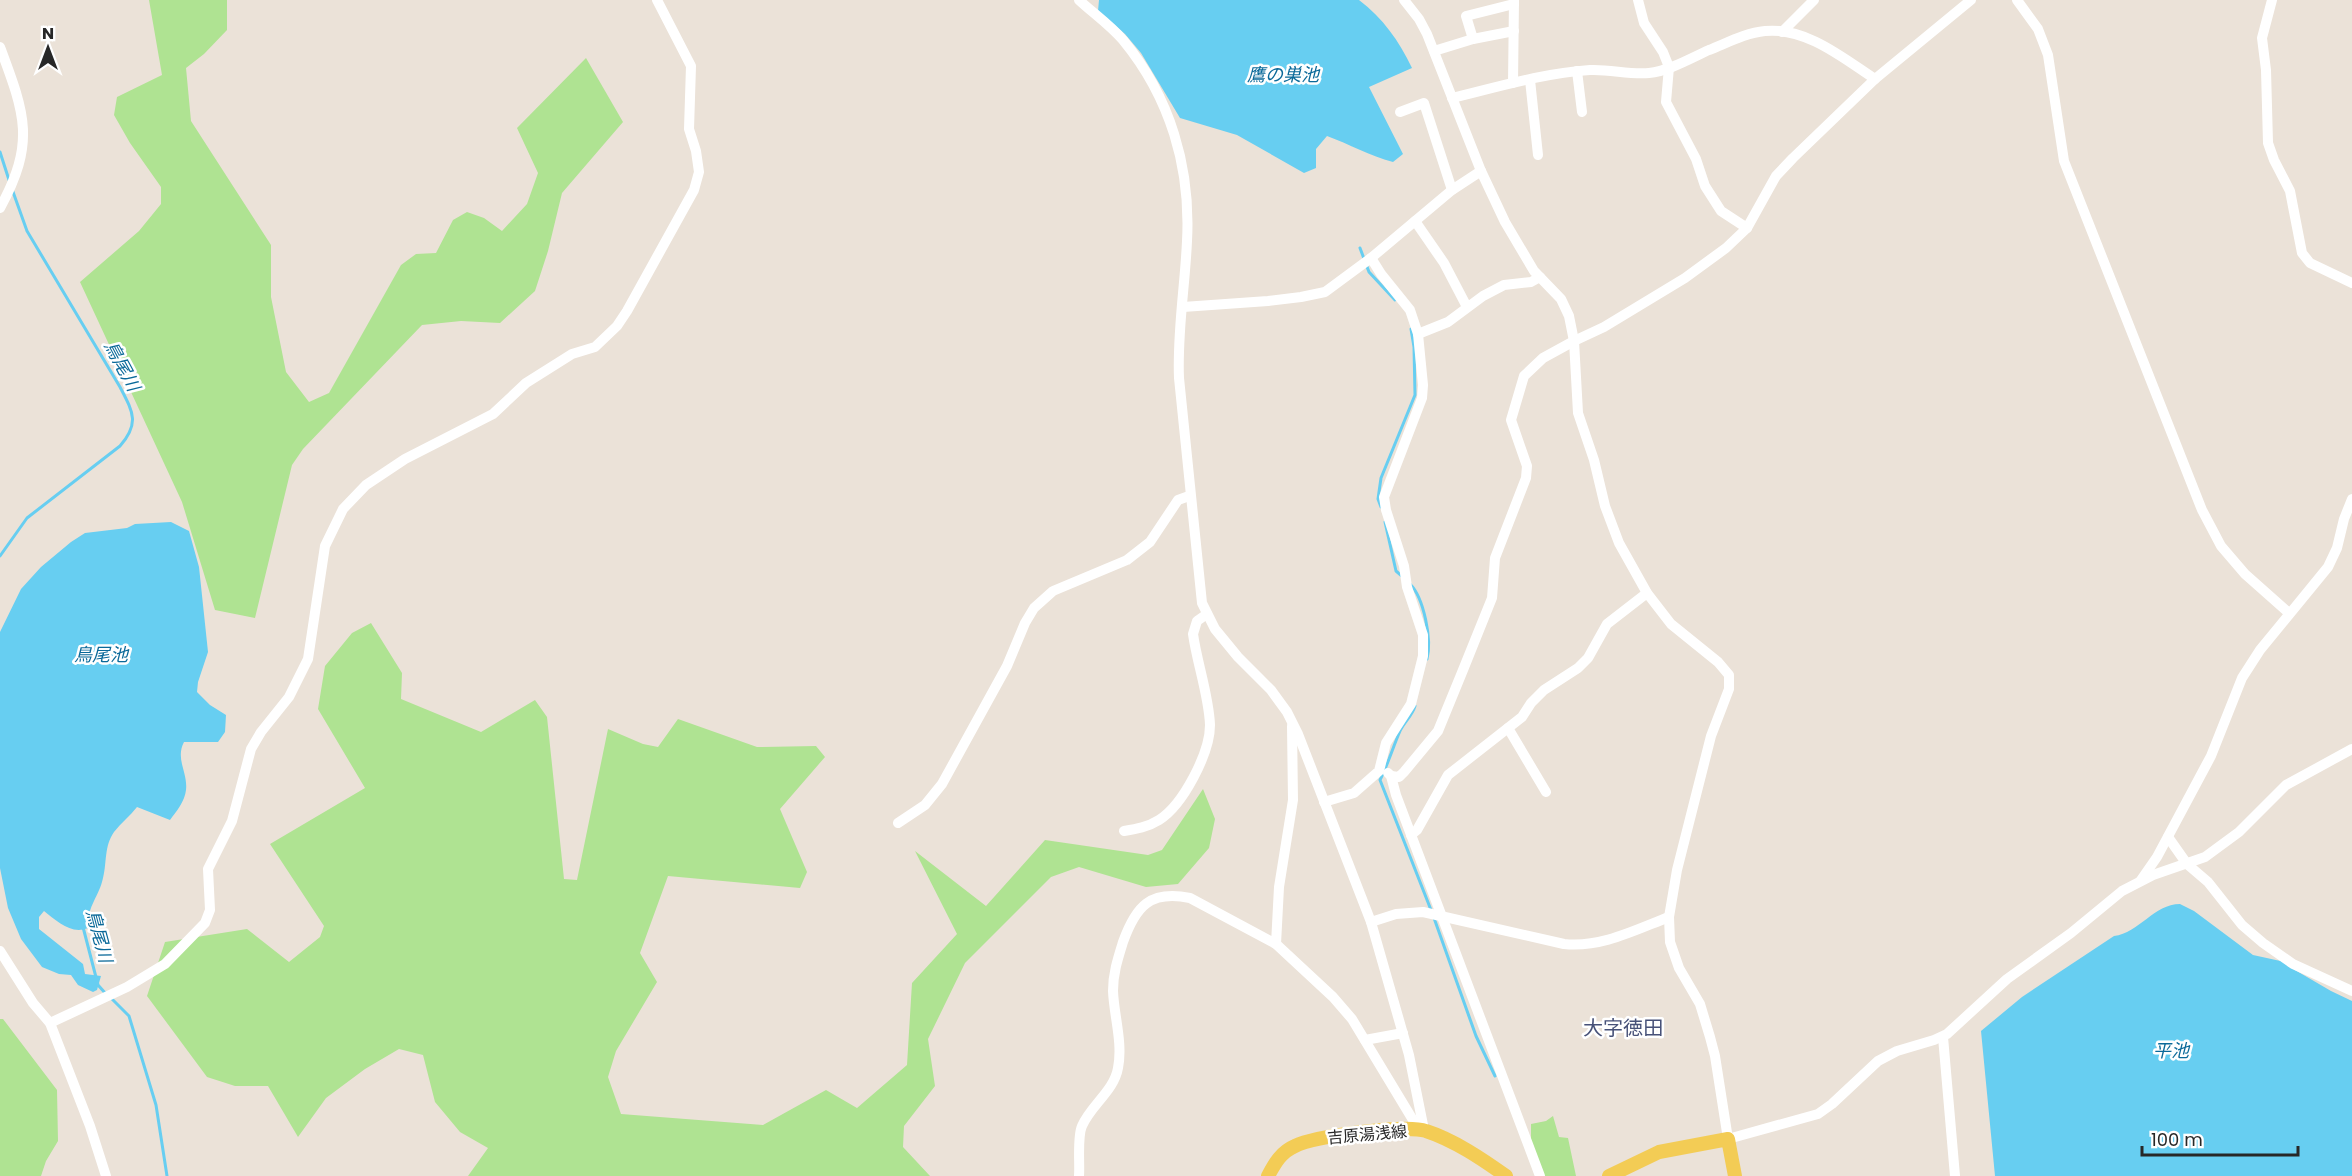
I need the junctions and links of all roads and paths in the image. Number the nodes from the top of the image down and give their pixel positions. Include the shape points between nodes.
1 (657, 0) edge
2 (1078, 0) edge
3 (1404, 0) edge
4 (1638, 0) edge
5 (1814, 0) edge
6 (1971, 0) edge
7 (2017, 0) edge
8 (2272, 0) edge
9 (1514, 2) edge
10 (1515, 31) junction
11 (1782, 32) junction
12 (1473, 39) junction
13 (0, 47) edge
14 (1434, 51) junction
15 (1669, 67) junction
16 (1577, 71) junction
17 (1875, 79) junction
18 (1530, 80) junction
19 (1513, 83) junction
20 (1452, 98) junction
21 (1400, 112) dead end
22 (1582, 112) dead end
23 (1538, 155) dead end
24 (1481, 171) junction
25 (1452, 190) junction
26 (0, 208) edge
27 (1415, 221) junction
28 (1747, 228) junction
29 (1371, 258) junction
30 (1540, 277) junction
31 (2352, 283) edge
32 (1183, 307) junction
33 (1467, 307) junction
34 (1418, 334) junction
35 (1574, 341) junction
36 (1189, 496) junction
37 (2352, 499) edge
38 (1647, 593) junction
39 (1207, 614) junction
40 (2289, 614) junction
41 (1292, 721) junction
42 (1508, 729) junction
43 (2352, 749) edge
44 (1378, 771) junction
45 (1391, 776) junction
46 (1546, 792) dead end
47 (1324, 802) junction
48 (898, 824) dead end
49 (1124, 831) dead end
50 (1411, 835) junction
51 (2168, 837) junction
52 (2187, 864) junction
53 (2141, 880) junction
54 (1441, 915) junction
55 (1669, 917) junction
56 (1371, 922) junction
57 (1276, 944) junction
58 (0, 951) edge
59 (2352, 992) edge
60 (50, 1023) junction
61 (1403, 1033) junction
62 (1943, 1036) junction
63 (1365, 1041) junction
64 (1421, 1130) junction
65 (1728, 1138) junction
66 (106, 1176) edge
67 (1079, 1176) edge
68 (1268, 1176) edge
69 (1506, 1176) edge
70 (1540, 1176) edge
71 (1609, 1176) edge
72 (1735, 1176) edge
73 (1955, 1176) edge

1 - 60 street via 691,66 689,129 699,172 694,190 627,311 595,347 572,354 525,383 493,414 405,459 366,485 343,509 324,546 308,659 289,697 251,749 232,821 208,869 210,909 205,923 165,964 127,987
2 - 32 street via 1122,39 1150,79 1179,145 1187,208
3 - 14 street via 1419,19
4 - 15 street via 1644,23
5 - 11 street
6 - 17 street
7 - 40 street via 2038,29 2048,55 2064,161 2202,510 2221,546
8 - 31 street via 2262,38 2268,143 2290,191 2302,254 2310,263
9 - 10 street
9 - 12 street via 1466,16
10 - 12 street
10 - 19 street
11 - 15 street via 1764,31 1741,37
11 - 17 street via 1827,47
12 - 14 street
13 - 26 street via 20,103 24,128 16,178
14 - 20 street
15 - 16 street via 1650,73
15 - 28 street via 1666,102 1696,159 1705,186 1720,211
16 - 18 street
16 - 22 street
17 - 28 street via 1776,176
18 - 19 street
18 - 23 street
19 - 20 street
20 - 24 street
21 - 25 street via 1424,103
24 - 25 street
24 - 30 street via 1505,222
25 - 27 street
27 - 29 street
27 - 33 street via 1444,263
28 - 35 street via 1685,278
29 - 32 street via 1325,292 1279,300
29 - 34 street via 1410,310
30 - 33 street via 1504,285
30 - 35 street via 1561,299
32 - 36 street via 1178,344
33 - 34 street via 1448,322
34 - 44 street via 1422,398 1384,497 1423,635 1422,656 1411,704 1386,743
35 - 38 street via 1578,413 1616,534
35 - 45 street via 1543,358 1524,376 1511,420 1527,466 1526,478 1495,558 1492,598 1438,731 1399,777
36 - 39 street via 1198,580
36 - 48 street via 1178,500 1150,542 1127,560 1053,591 1034,608 942,784 925,805
37 - 40 street via 2328,567
38 - 42 street via 1608,624 1584,663 1544,690
38 - 55 street via 1671,624 1726,671 1730,684 1708,747
39 - 41 street via 1215,629 1271,690
39 - 49 street via 1197,621 1193,634 1210,721 1206,751 1184,791 1164,816
40 - 51 street via 2242,678 2211,756
41 - 47 street
41 - 57 street via 1293,800
42 - 46 street
42 - 50 street via 1448,775
43 - 52 street via 2286,785 2224,844
44 - 45 street
44 - 47 street via 1354,793
45 - 50 street
47 - 56 street
50 - 54 street
51 - 52 street
51 - 53 street
52 - 53 street
52 - 59 street via 2208,882 2242,925 2269,948
53 - 62 street via 2007,979
54 - 55 street via 1579,946 1603,942
54 - 56 street via 1406,912
54 - 70 street
55 - 65 street via 1670,942 1679,968 1700,1004 1715,1056
56 - 61 street
57 - 63 street via 1338,1002
57 - 67 street via 1190,898 1162,896 1141,906 1130,922 1114,972 1118,1068 1081,1128
58 - 60 street
60 - 66 street
61 - 63 street
61 - 64 street
62 - 65 street via 1878,1061 1818,1114
62 - 73 street
63 - 64 street
64 - 68 main road, 吉原湯浅線 via 1390,1130 1295,1145 1280,1155
64 - 69 main road, 吉原湯浅線 via 1450,1142
65 - 71 main road via 1659,1152
65 - 72 main road

